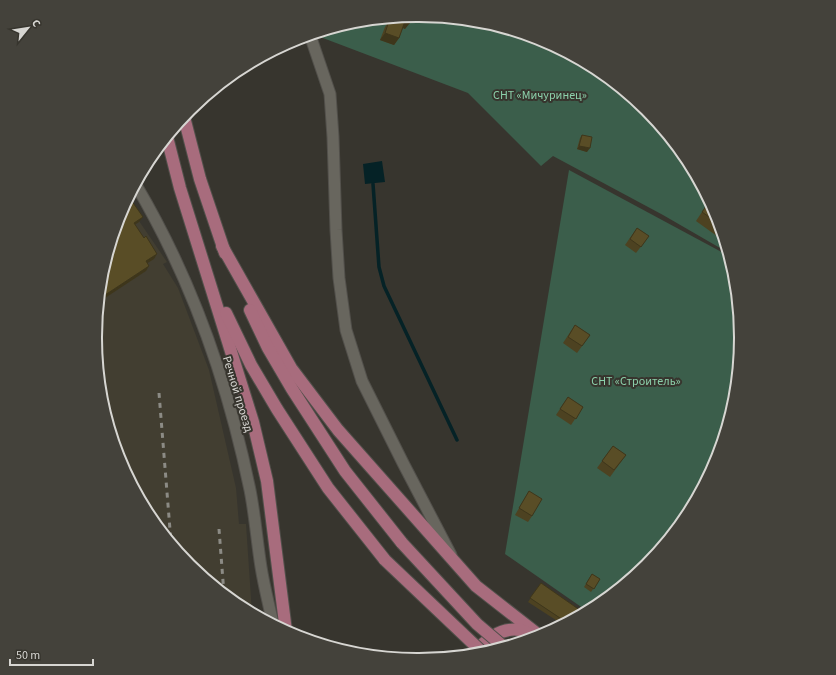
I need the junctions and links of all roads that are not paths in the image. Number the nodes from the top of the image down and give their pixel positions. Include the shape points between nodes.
1 (312, 41) edge
2 (186, 124) edge
3 (169, 144) edge
4 (139, 191) edge
5 (222, 246) junction
6 (209, 278) junction
7 (456, 562) junction
8 (272, 617) edge
9 (285, 623) edge
10 (533, 631) edge
11 (528, 633) edge
12 (499, 642) edge
13 (477, 647) edge
14 (479, 647) edge

1 - 7 street via 330,94 339,278 346,330 362,381
2 - 5 main road via 200,179
3 - 6 main road
4 - 8 street, Речной проезд via 160,229 206,333 233,416 250,491
5 - 7 main road via 291,368 338,430
5 - 12 main road, bridge via 268,348 345,471 402,544 477,624
6 - 9 main road via 253,422 267,481
6 - 13 main road, bridge via 251,365 328,488 385,560
7 - 10 main road via 476,586
11 - 14 main road via 519,630 499,632

